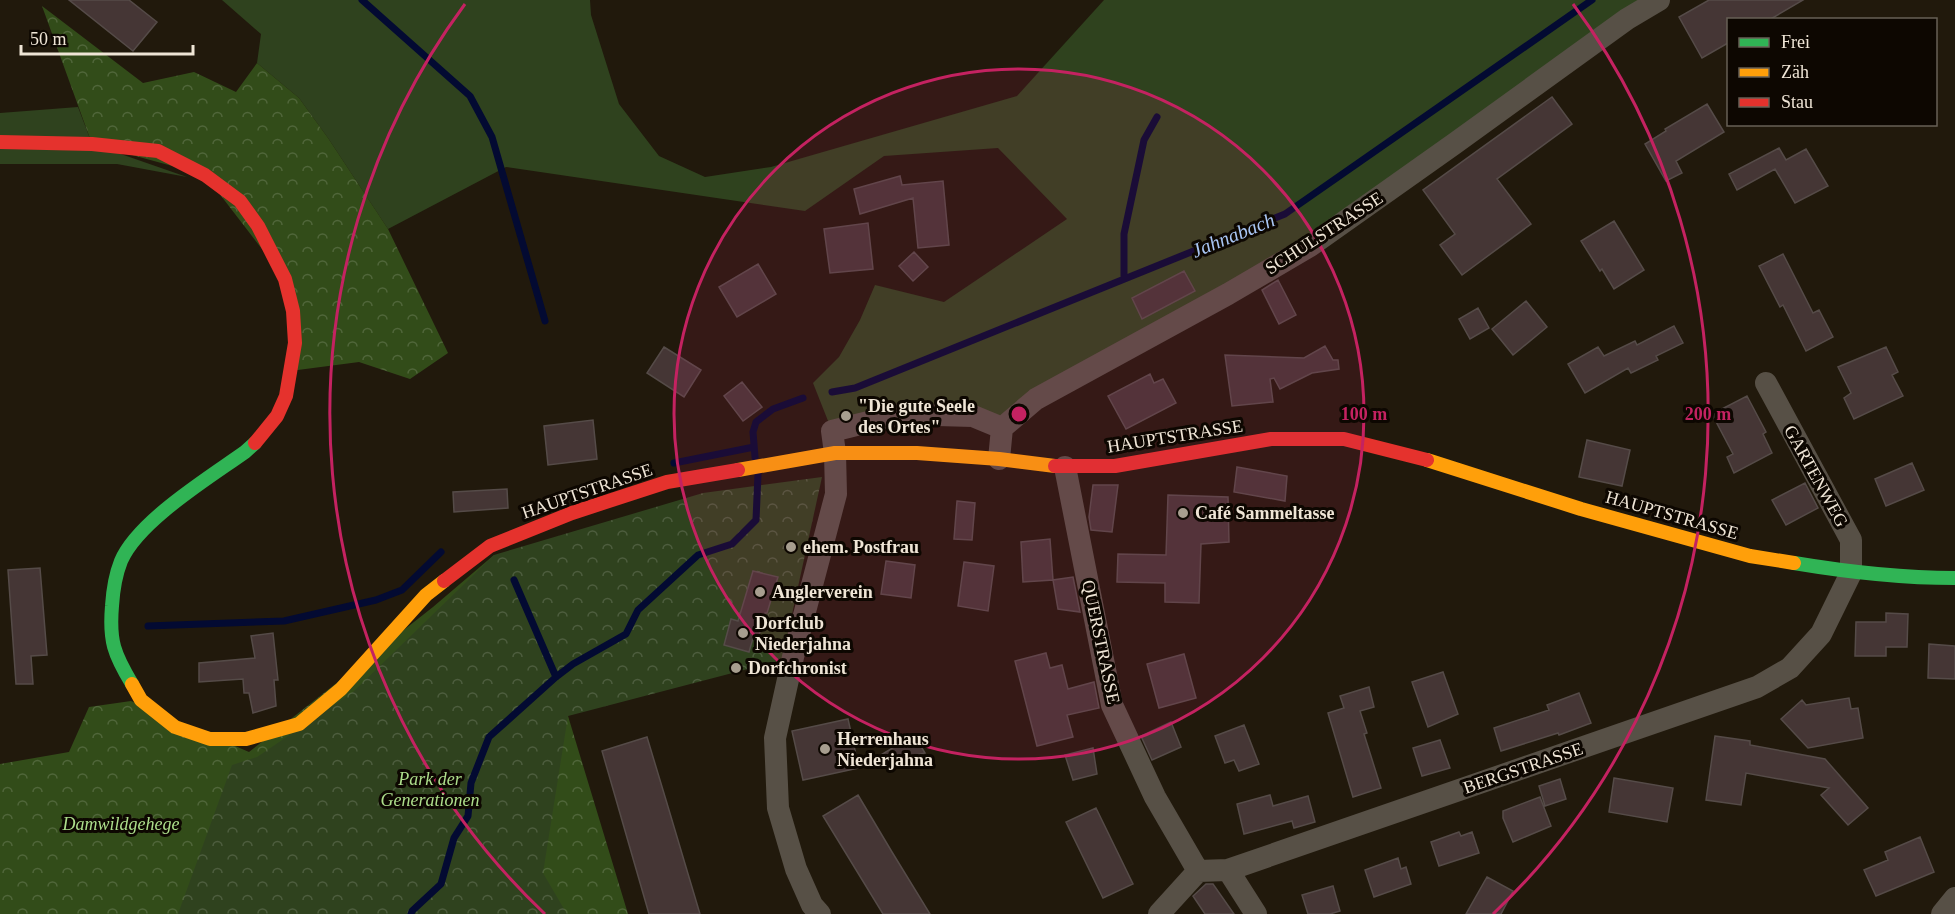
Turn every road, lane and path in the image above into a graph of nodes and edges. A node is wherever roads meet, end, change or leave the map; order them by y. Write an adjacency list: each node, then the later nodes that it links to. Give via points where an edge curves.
1 (1659, 0): 4 (street, SCHULSTRASSE, via 1310,246 1036,399)
2 (0, 142): 5 (street, HAUPTSTRASSE, via 92,144 158,151 205,175 240,201 258,226 285,279 295,343 286,396 277,416 245,452 175,501 137,538 122,559 113,587 110,629 117,660 141,700 175,727 210,739 246,739 299,724 341,689 426,595 490,546 572,513 667,482)
3 (1766, 383): 8 (street, GARTENWEG, via 1851,540)
4 (1002, 428): 5 (street, via 973,417 901,414 832,431); 6 (street)
5 (835, 453): 6 (street, HAUPTSTRASSE); 13 (street, via 836,494 775,738 778,808 796,868)
6 (999, 459): 7 (street, HAUPTSTRASSE)
7 (1065, 467): 8 (street, HAUPTSTRASSE, via 1115,466 1271,439 1344,439 1404,453 1573,507 1750,556); 11 (street, QUERSTRASSE, via 1112,705 1155,797)
8 (1851, 573): 9 (street, HAUPTSTRASSE); 10 (street, BERGSTRASSE, via 1821,634 1790,668 1757,687)
9 (1955, 578)
10 (1228, 870): 11 (street, BERGSTRASSE); 15 (street)
11 (1198, 871): 14 (street)
12 (1955, 898): 16 (street)
13 (820, 914)
14 (1159, 914)
15 (1256, 914)
16 (1942, 914)

